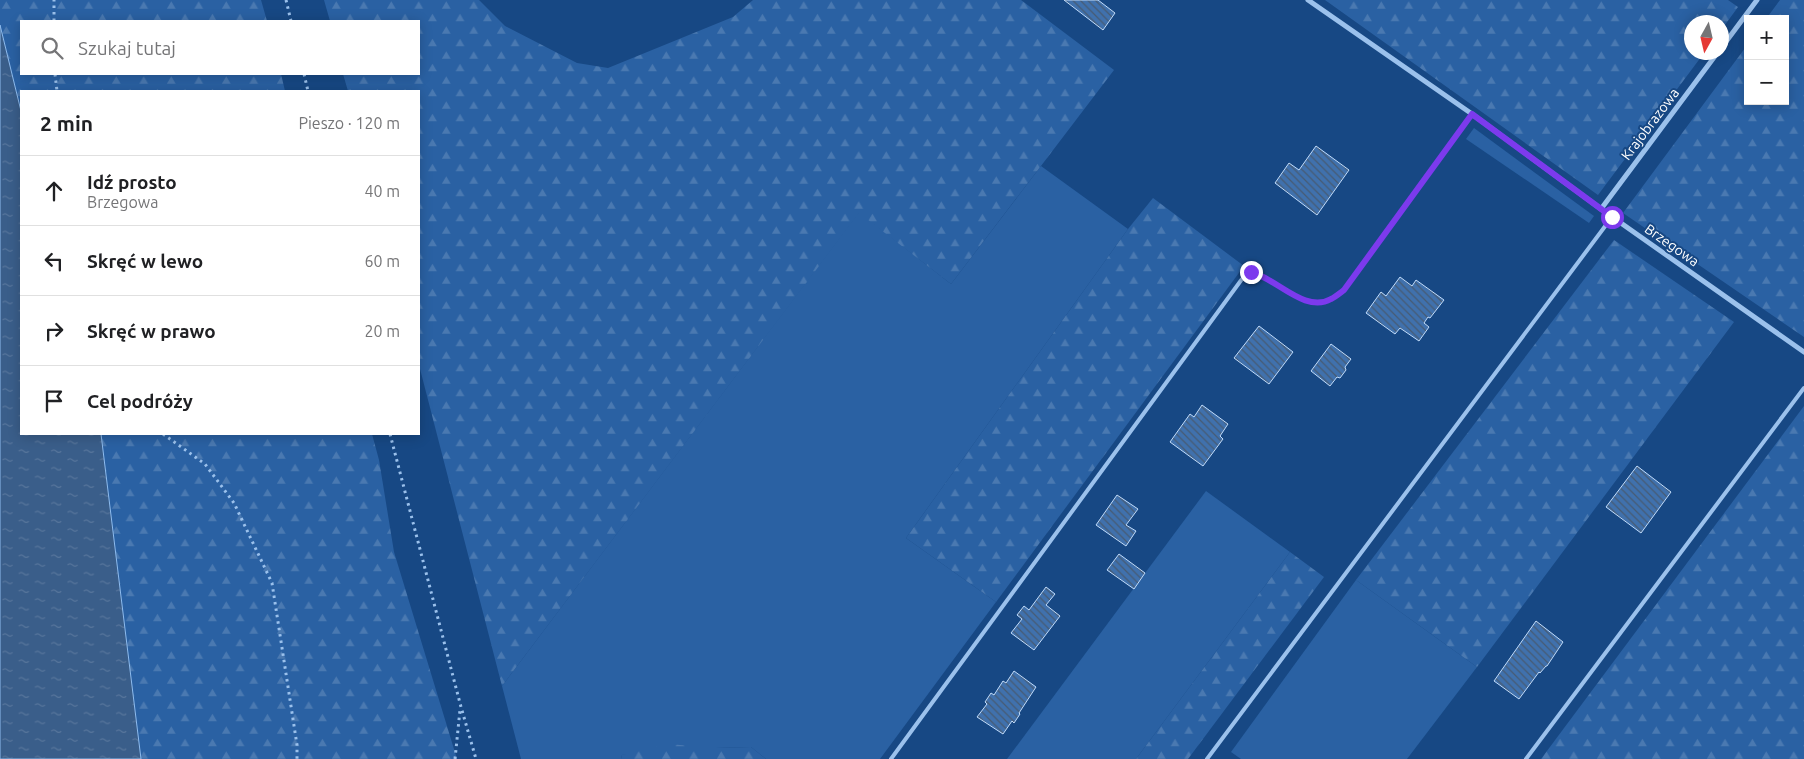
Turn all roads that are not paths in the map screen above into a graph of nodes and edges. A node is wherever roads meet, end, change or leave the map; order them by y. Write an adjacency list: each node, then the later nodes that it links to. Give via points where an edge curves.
1 (1308, 0): 5 (street, Brzegowa)
2 (1757, 0): 3 (street)
3 (1729, 38)
4 (1712, 60): 6 (street, Krajobrazowa)
5 (1472, 114): 6 (street, Brzegowa); 10 (lane, via 1344,290 1330,300 1315,303 1299,298 1262,274 1251,272 1242,279)
6 (1601, 209): 7 (street, Brzegowa)
7 (1612, 217): 8 (street, Brzegowa); 11 (lane)
8 (1804, 352)
9 (1804, 388): 12 (lane)
10 (891, 759)
11 (1207, 759)
12 (1526, 759)

